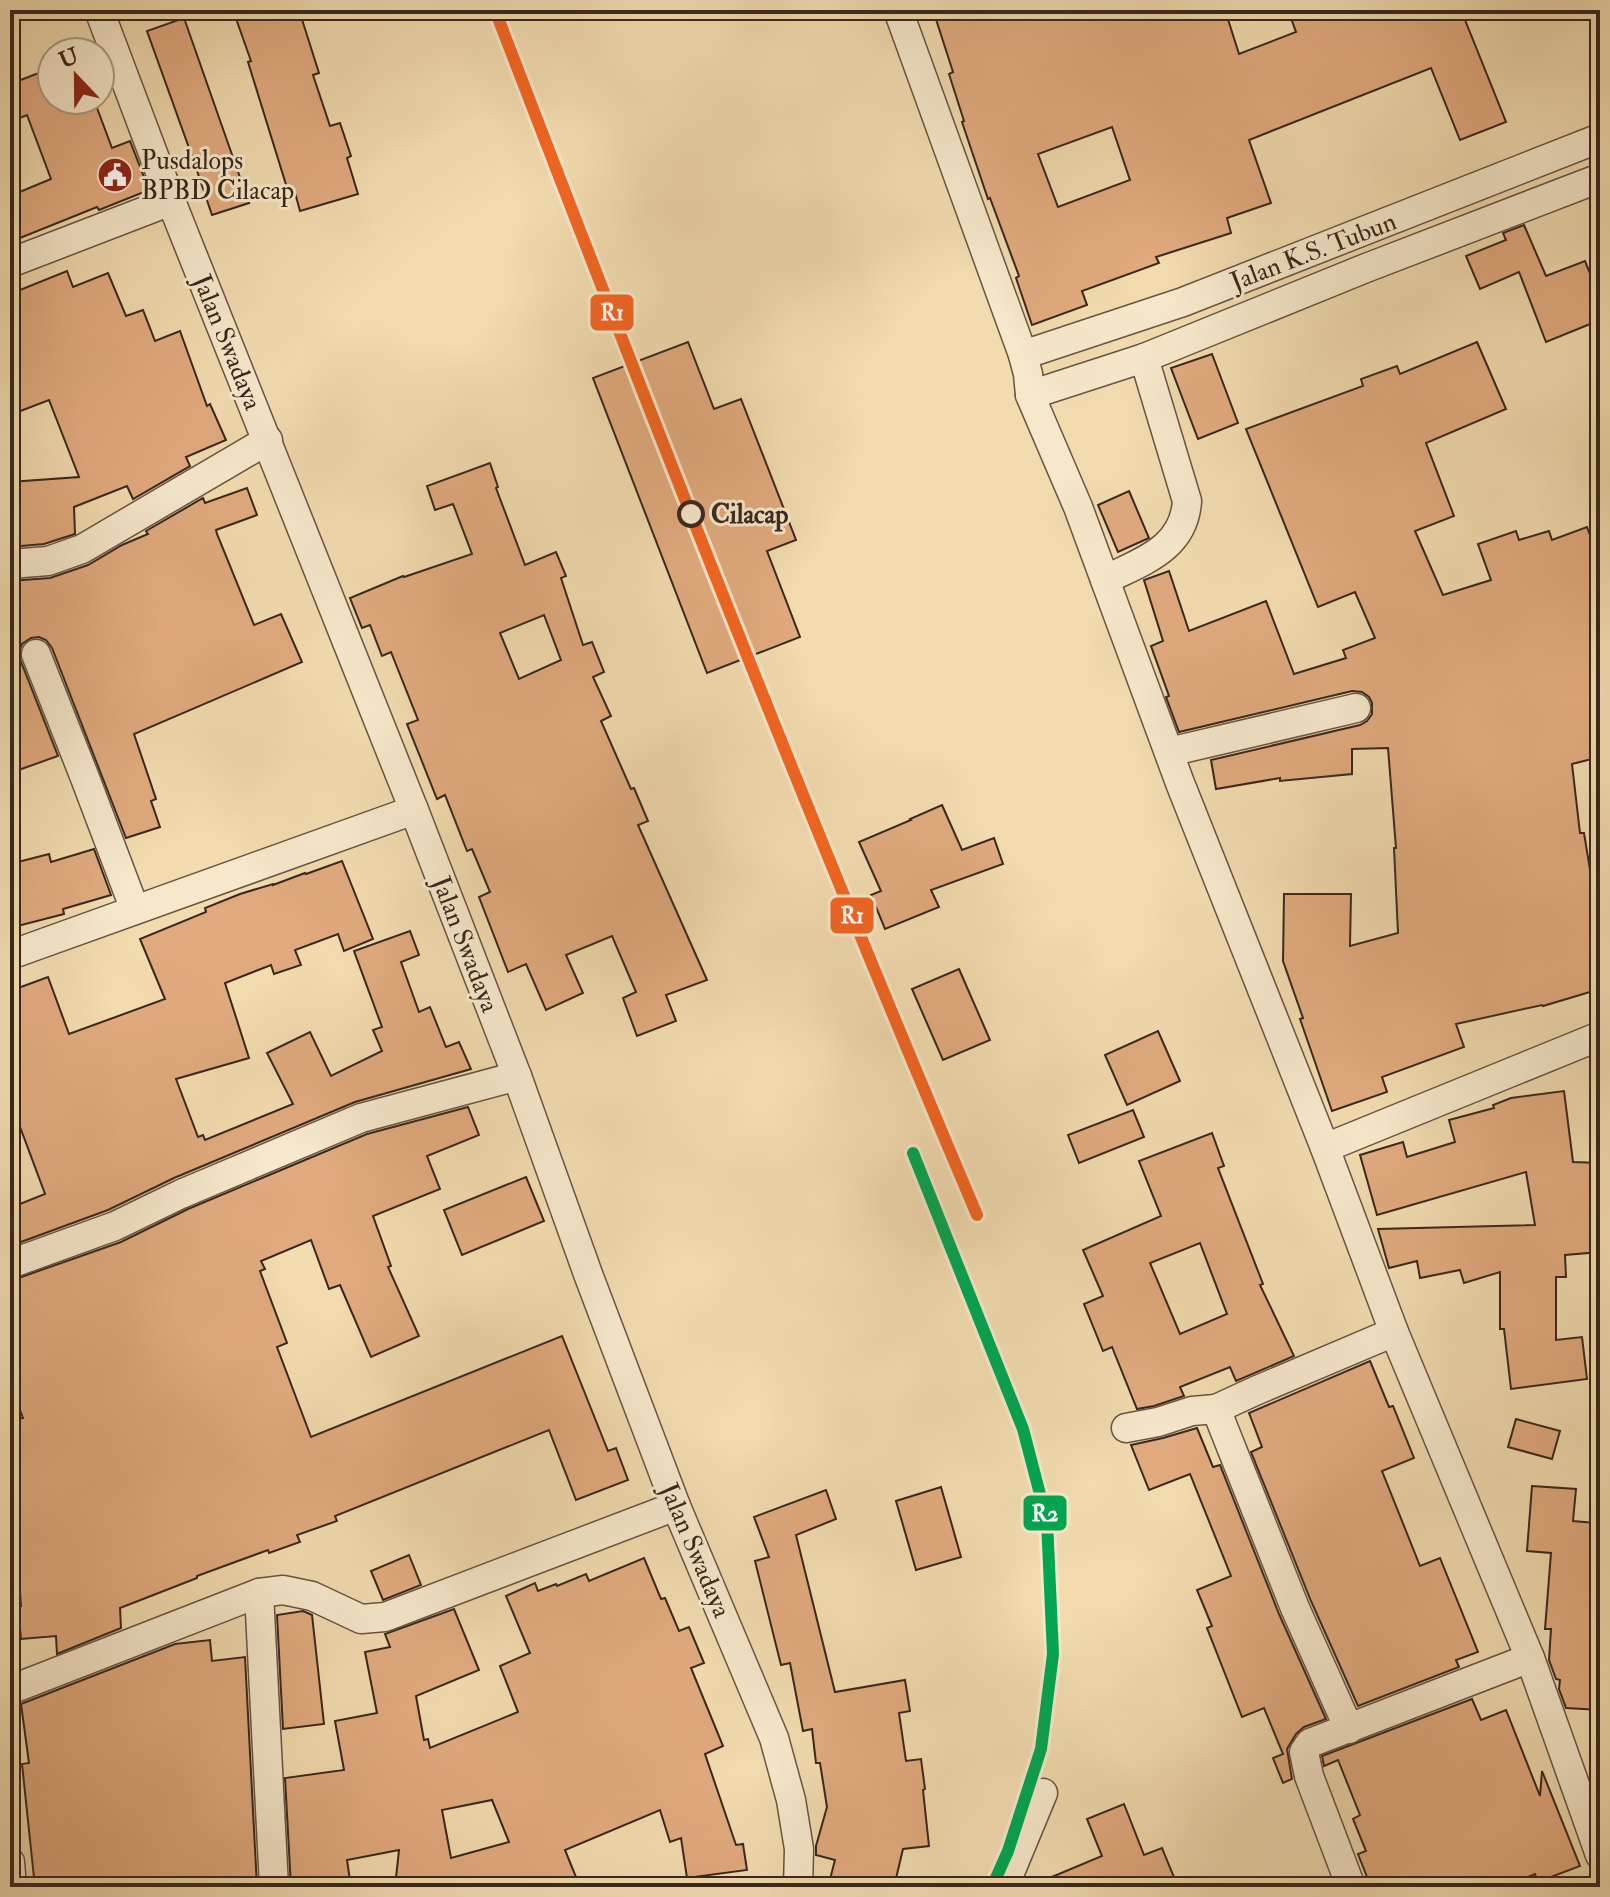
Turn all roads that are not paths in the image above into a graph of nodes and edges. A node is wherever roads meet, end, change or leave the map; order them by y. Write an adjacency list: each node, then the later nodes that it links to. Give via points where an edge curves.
1 (99, 10): 6 (street, Jalan Swadaya)
2 (898, 10): 9 (street)
3 (1600, 138): 5 (street, Jalan K.S. Tubun)
4 (1600, 178): 7 (street, Jalan K.S. Tubun)
5 (1476, 188): 7 (street); 9 (street, Jalan K.S. Tubun, via 1183,302)
6 (171, 201): 8 (street); 12 (street, Jalan Swadaya)
7 (1489, 220): 10 (street, Jalan K.S. Tubun)
8 (10, 263)
9 (1023, 355): 11 (street)
10 (1144, 358): 11 (street, Jalan K.S. Tubun); 14 (street, via 1187,501 1186,517 1159,552)
11 (1030, 395): 14 (street)
12 (268, 440): 13 (street, via 82,549 48,561); 18 (street, Jalan Swadaya)
13 (10, 564)
14 (1105, 580): 17 (street)
15 (36, 654): 19 (street)
16 (1356, 708): 17 (street)
17 (1169, 752): 23 (street)
18 (414, 810): 19 (street); 22 (street, Jalan Swadaya)
19 (135, 910): 20 (street)
20 (10, 955)
21 (1600, 1036): 23 (street)
22 (517, 1076): 24 (street, via 361,1118 115,1226); 28 (street, Jalan Swadaya)
23 (1325, 1148): 25 (street)
24 (10, 1264)
25 (1394, 1332): 26 (street); 30 (street)
26 (1216, 1409): 27 (street); 32 (street)
27 (1126, 1428)
28 (676, 1506): 29 (street, via 385,1617 361,1619 312,1596 283,1590); 38 (street, Jalan Swadaya, via 774,1738 799,1849)
29 (259, 1593): 31 (street); 37 (street)
30 (1530, 1658): 32 (street); 34 (street)
31 (10, 1690)
32 (1349, 1729): 40 (street, via 1310,1743 1304,1752)
33 (1043, 1793): 39 (street)
34 (1600, 1855)
35 (10, 1862): 36 (street)
36 (12, 1887)
37 (274, 1887)
38 (798, 1887)
39 (1004, 1887)
40 (1351, 1887)

